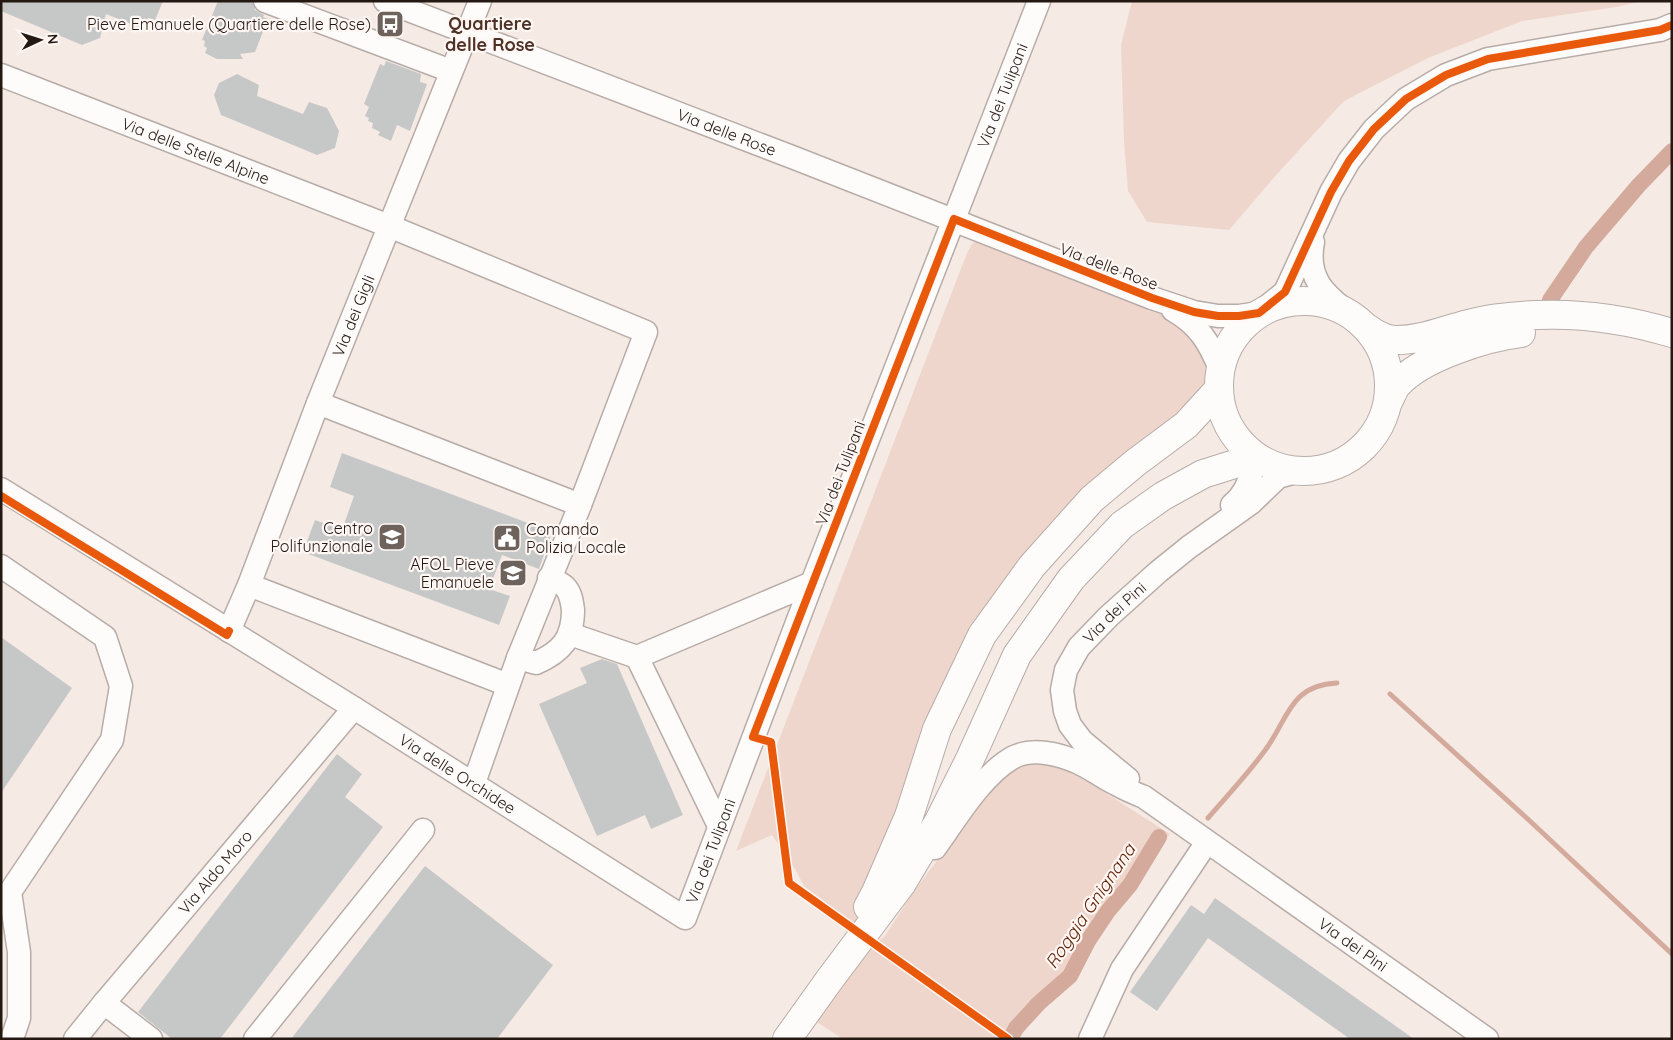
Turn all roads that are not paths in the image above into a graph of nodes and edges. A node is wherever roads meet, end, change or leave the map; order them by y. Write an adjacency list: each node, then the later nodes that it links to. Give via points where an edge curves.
1 (265, 1): 7 (street)
2 (385, 1): 6 (street, Via delle Rose)
3 (480, 1): 6 (street, Via dei Gigli)
4 (1039, 1): 9 (street, Via dei Tulipani)
5 (1672, 25): 10 (street, via 1660,30 1488,59 1446,74 1406,99 1374,129 1349,161)
6 (467, 33): 7 (street, Via dei Gigli); 9 (street, Via delle Rose)
7 (451, 71): 11 (street, Via dei Gigli)
8 (1, 75): 11 (street, Via delle Stelle Alpine)
9 (954, 220): 12 (street, Via delle Rose); 26 (street, Via dei Tulipani)
10 (1317, 221): 13 (street, via 1285,292); 14 (street, via 1312,266 1318,283 1329,298)
11 (389, 226): 19 (street, Via dei Gigli); 23 (street, Via delle Stelle Alpine, via 646,332)
12 (1152, 298): 13 (street, Via delle Rose, via 1218,316); 17 (street, Via delle Rose, via 1197,328 1211,347)
13 (1258, 313): 14 (main road, via 1276,304 1309,300 1336,306); 17 (main road, via 1238,331 1227,349)
14 (1358, 321): 15 (main road, via 1378,336 1393,340 1502,317 1538,315 1606,318); 18 (main road, via 1376,340 1383,354 1388,369)
15 (1672, 333)
16 (1672, 340): 18 (main road, via 1610,332 1502,335 1426,364 1396,386)
17 (1219, 379): 20 (main road, via 1221,407 1228,424 1235,437); 42 (main road, via 1186,425 1092,499 1032,566 982,635 937,729 909,816 876,892)
18 (1388, 402): 21 (main road, via 1375,433 1360,451 1337,465)
19 (318, 403): 23 (street); 27 (street, Via dei Gigli)
20 (1257, 457): 21 (main road, via 1279,468); 34 (street, Via dei Pini, via 1248,487 1240,498 1154,559 1125,584 1077,631 1065,650 1057,668 1055,703 1060,727); 40 (main road, via 1203,474 1163,496 1122,525 1072,579 1017,655 939,821)
21 (1300, 471): 36 (street, Via dei Pini, via 1278,477 1251,503 1158,572 1079,647 1066,670 1062,690 1070,725 1082,741 1128,778)
22 (1, 488): 28 (street, Via delle Orchidee)
23 (580, 504): 25 (street)
24 (1, 566): 45 (street, via 105,637 121,686 112,740 10,892 19,952 19,1018)
25 (549, 578): 29 (street, via 565,586 572,601); 31 (street)
26 (812, 583): 30 (street); 37 (street, Via dei Tulipani)
27 (249, 585): 28 (street, Via dei Gigli); 32 (street)
28 (229, 631): 33 (street, Via delle Orchidee)
29 (570, 634): 30 (street); 31 (street, via 552,656 536,663)
30 (637, 657): 37 (street)
31 (518, 658): 32 (street)
32 (508, 685): 35 (street)
33 (354, 708): 35 (street, Via delle Orchidee); 43 (street, Via Aldo Moro)
34 (1080, 764): 36 (street, Via dei Pini); 40 (street, Via dei Pini, via 1045,753 1014,757 984,782 932,851)
35 (474, 783): 41 (street, Via delle Orchidee)
36 (1144, 797): 39 (street, Via dei Pini)
37 (719, 826): 41 (street, Via dei Tulipani)
38 (423, 830): 48 (street)
39 (1207, 842): 44 (street, Via dei Pini); 50 (street, via 1122,969)
40 (902, 883): 42 (main road)
41 (685, 918)
42 (830, 979): 49 (main road)
43 (104, 1003): 46 (street, Via Aldo Moro); 47 (street)
44 (1483, 1038)
45 (12, 1039)
46 (75, 1039)
47 (151, 1039)
48 (255, 1039)
49 (788, 1039)
50 (1090, 1039)

